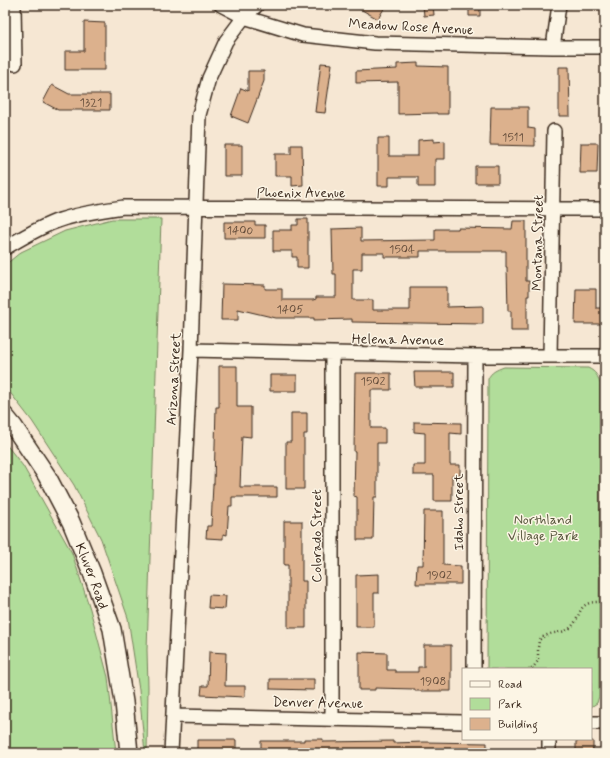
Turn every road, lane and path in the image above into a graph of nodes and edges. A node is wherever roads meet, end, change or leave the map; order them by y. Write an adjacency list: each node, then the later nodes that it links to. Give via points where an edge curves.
1 (14, 5): 8 (street)
2 (221, 5): 5 (street, Meadow Rose Avenue)
3 (257, 5): 5 (street, Arizona Street)
4 (559, 5): 6 (street)
5 (244, 17): 6 (street, Meadow Rose Avenue, via 303,35 375,43); 10 (street, Arizona Street, via 226,41 209,78 199,115)
6 (553, 47): 7 (street, Meadow Rose Avenue)
7 (605, 47)
8 (15, 64)
9 (554, 131): 11 (street, Montana Street)
10 (196, 208): 11 (street, Phoenix Avenue); 13 (street, Phoenix Avenue, via 124,207 97,210 60,220); 14 (street, Arizona Street)
11 (554, 208): 12 (street, Phoenix Avenue); 17 (street, Montana Street)
12 (605, 209)
13 (5, 248)
14 (191, 350): 15 (street, Helena Avenue); 23 (street, Arizona Street)
15 (332, 353): 16 (street, Helena Avenue); 24 (street, Colorado Street)
16 (475, 356): 17 (street, Helena Avenue); 21 (street, Idaho Street)
17 (550, 356): 18 (street, Helena Avenue)
18 (605, 356)
19 (5, 416): 29 (street, Kluver Road, via 47,476 71,522 92,573 112,629 124,702)
20 (600, 602): 22 (path, via 582,608 568,630 546,635 539,640 538,661)
21 (474, 668)
22 (533, 668)
23 (173, 716): 24 (street, Denver Avenue); 30 (street, Arizona Street)
24 (332, 718): 25 (street, Denver Avenue)
25 (462, 722)
26 (592, 723): 27 (street)
27 (605, 723)
28 (549, 740): 31 (street)
29 (128, 753)
30 (171, 753)
31 (549, 753)

